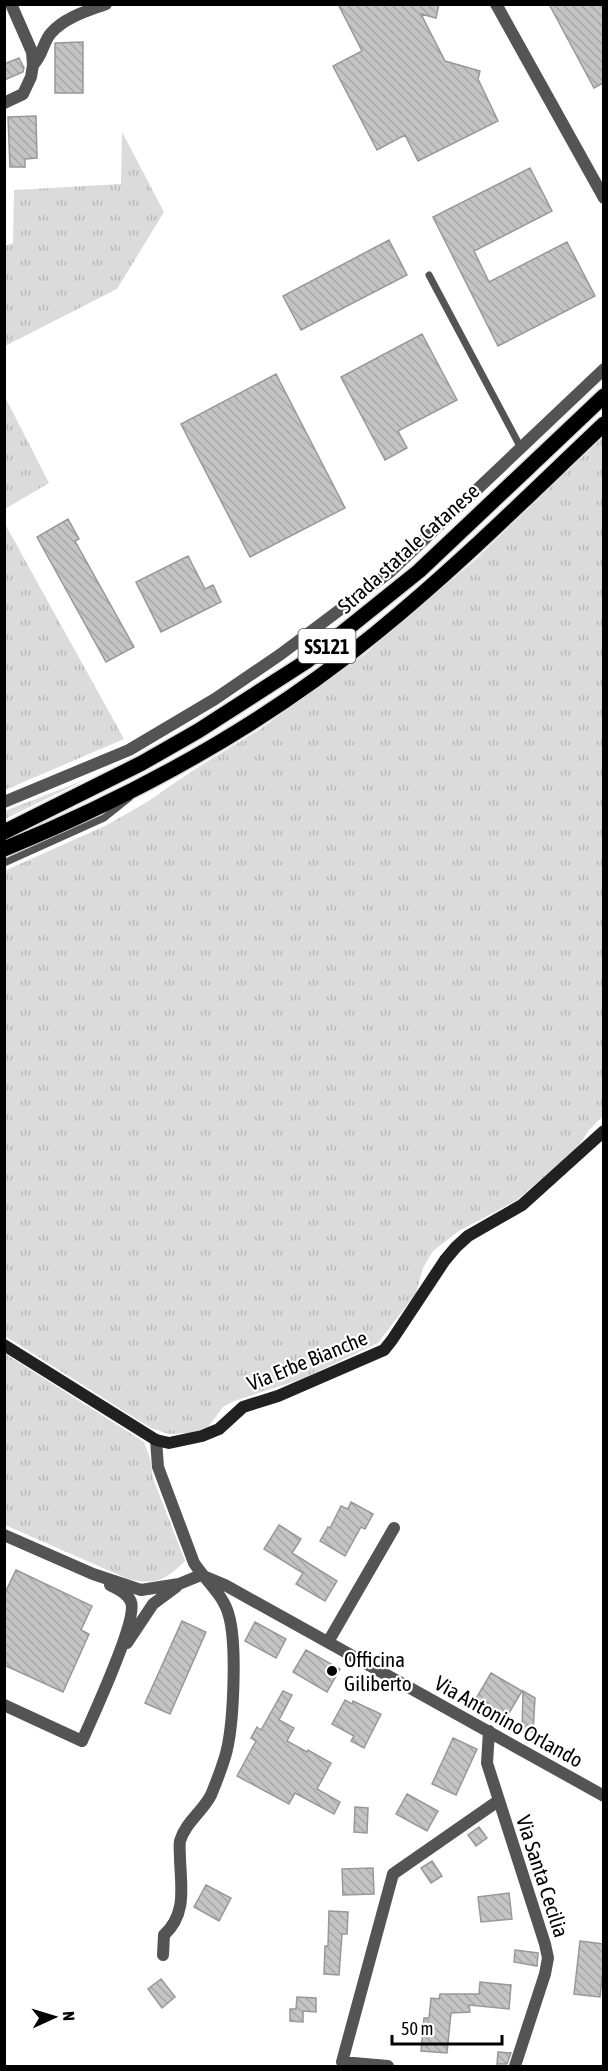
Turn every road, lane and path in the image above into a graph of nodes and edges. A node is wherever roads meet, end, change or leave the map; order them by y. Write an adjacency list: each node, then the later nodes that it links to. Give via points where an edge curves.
1 (11, 4): 4 (street, via 32,52)
2 (106, 4): 4 (street, via 76,15 51,33)
3 (496, 4): 6 (street)
4 (33, 65): 5 (street, via 23,94)
5 (4, 103)
6 (603, 198)
7 (429, 275): 11 (lane)
8 (603, 369): 11 (street)
9 (603, 396): 14 (main road, Strada statale Catanese / SS121, via 419,572 307,661 170,747)
10 (603, 424): 12 (main road, Strada statale Catanese / SS121, via 431,587 375,634 255,720)
11 (521, 448): 13 (street, via 390,572 281,654 129,750)
12 (147, 784): 15 (main road, Strada statale Catanese / SS121); 16 (lane, via 104,818)
13 (4, 802)
14 (4, 832)
15 (4, 849)
16 (4, 863)
17 (603, 1131): 19 (street, Via Erbe Bianche, via 522,1204 456,1247 384,1350 243,1407 219,1429 202,1436 170,1443)
18 (4, 1345): 19 (street)
19 (156, 1440): 23 (street, via 158,1467)
20 (394, 1527): 25 (street)
21 (4, 1535): 22 (street)
22 (89, 1572): 24 (street, via 141,1590); 26 (street, via 130,1598 133,1605)
23 (201, 1575): 24 (street); 25 (street, Via Antonino Orlando); 31 (street, via 218,1593 229,1615 232,1707 226,1755 218,1776 209,1798 180,1841 180,1911 164,1935)
24 (179, 1584): 26 (street, via 153,1604)
25 (328, 1642): 28 (street, Via Antonino Orlando)
26 (119, 1656): 27 (street, via 82,1741)
27 (4, 1705)
28 (489, 1731): 29 (street, Via Antonino Orlando); 30 (street, Via Santa Cecilia, via 487,1763)
29 (603, 1796)
30 (498, 1801): 32 (street, via 393,1874 342,2062); 33 (street, Via Santa Cecilia, via 548,1958)
31 (163, 1955)
32 (388, 2067)
33 (515, 2067)

